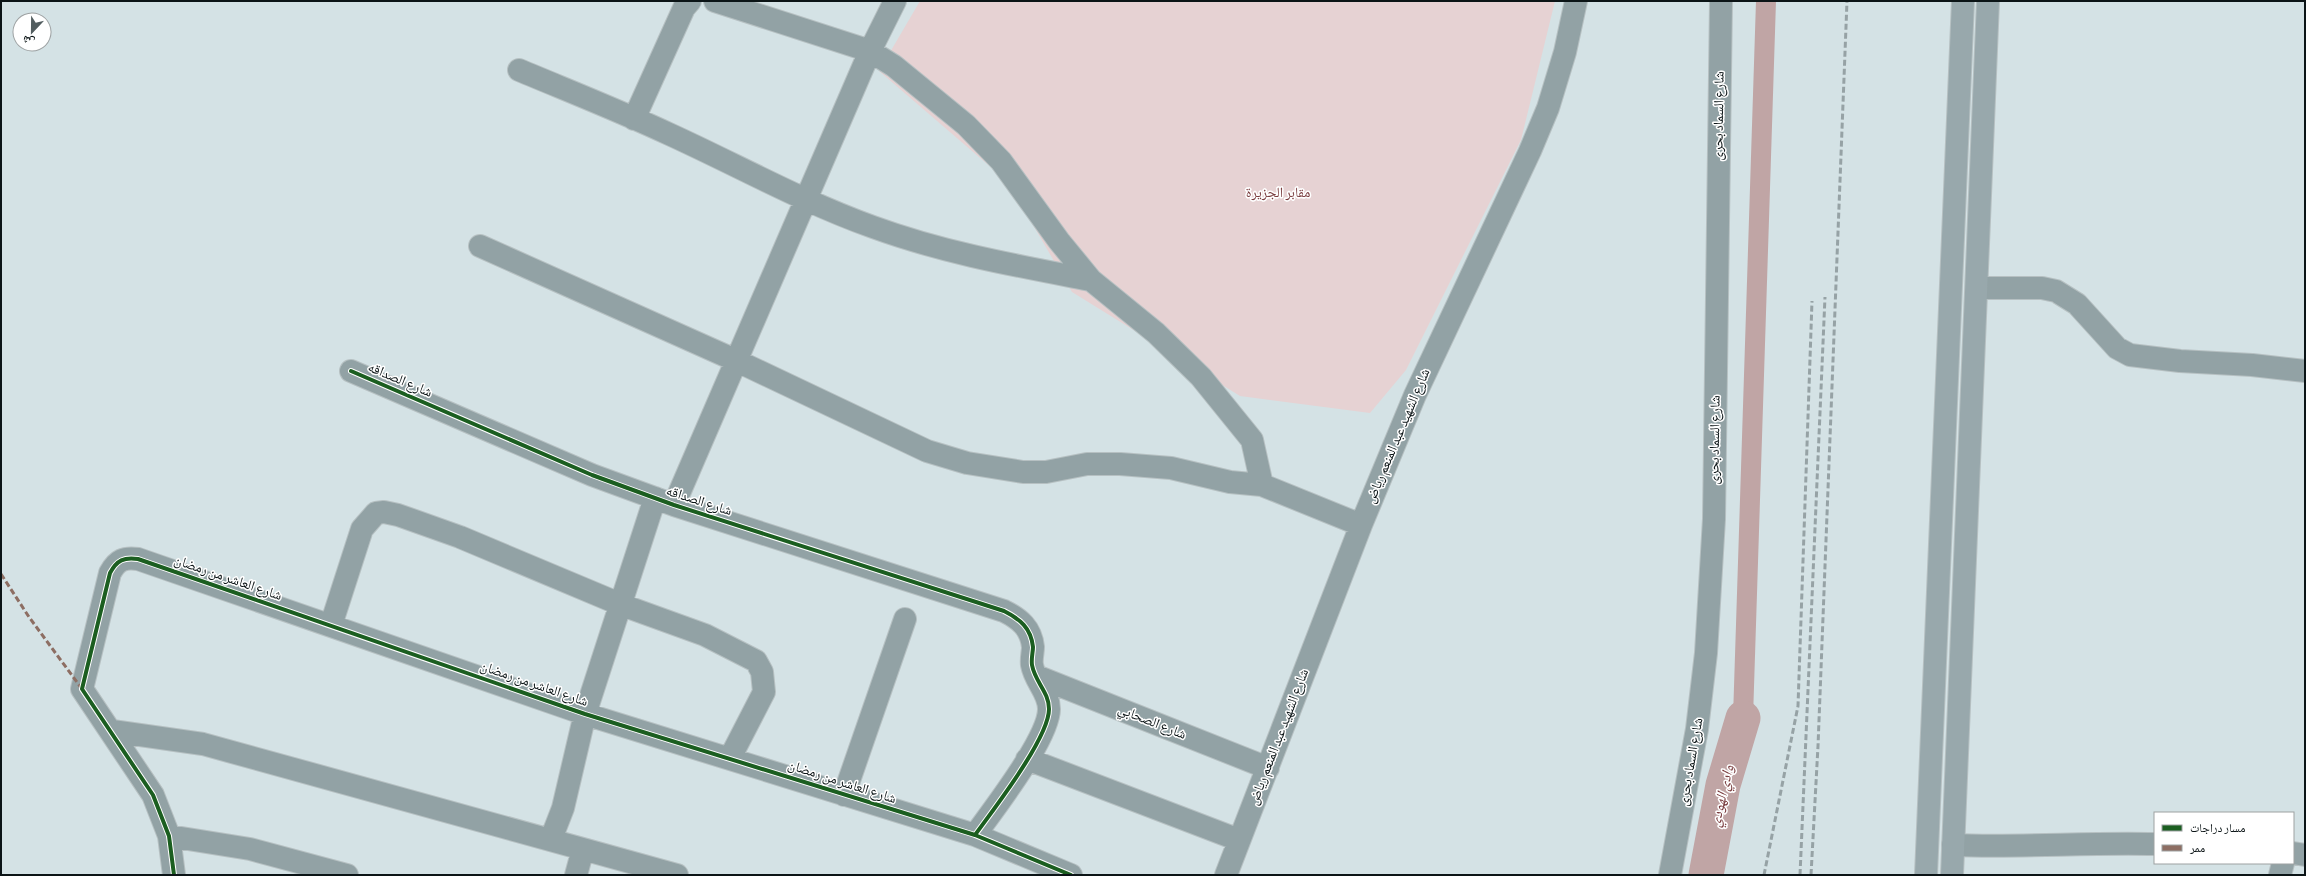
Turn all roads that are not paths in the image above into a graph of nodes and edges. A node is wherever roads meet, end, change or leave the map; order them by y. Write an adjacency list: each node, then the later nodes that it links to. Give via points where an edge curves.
1 (690, 1): 10 (street, via 684,8)
2 (716, 1): 8 (street)
3 (895, 1): 8 (street)
4 (1576, 1): 20 (street, شارع الشهيد عبد المنعم رياض, via 1565,52 1548,108 1530,152 1414,395)
5 (1721, 1): 47 (street, شارع السماد بحرى, via 1714,519 1706,653 1697,729)
6 (1963, 1): 48 (highway)
7 (1988, 1): 14 (highway)
8 (870, 51): 11 (street); 13 (street, via 894,66 933,97 966,125 1001,161)
9 (519, 70): 10 (street)
10 (634, 119): 11 (street)
11 (805, 200): 13 (street, via 928,245 1002,263); 15 (street)
12 (480, 246): 15 (street)
13 (1091, 280): 18 (street, via 1156,334 1201,377 1252,440)
14 (1977, 288): 16 (street, via 2042,288 2056,291 2077,304 2117,348 2139,357); 36 (highway)
15 (735, 360): 18 (street, via 927,450 991,469 1037,473 1087,464 1120,464 1171,468 1230,482); 19 (street)
16 (2305, 370)
17 (351, 371): 19 (street, شارع الصداقه, via 592,475)
18 (1262, 485): 20 (street)
19 (665, 502): 21 (street); 24 (street, شارع الصداقه, via 1004,610 1019,618 1029,631 1033,647 1031,664)
20 (1361, 525): 29 (street, شارع الشهيد عبد المنعم رياض)
21 (622, 605): 23 (street, via 460,537 384,512 376,513 362,529); 25 (street); 27 (street, via 705,635 756,661 762,672 764,692)
22 (905, 619): 30 (street)
23 (331, 625): 25 (street, شارع العاشر من رمضان); 26 (street, شارع العاشر من رمضان, via 138,559 126,558 116,563 110,573 82,689)
24 (1036, 676): 28 (street, via 1048,695 1049,711 1045,725); 29 (street, شارع الصحابي)
25 (586, 714): 27 (street, شارع العاشر من رمضان); 33 (street, via 562,808)
26 (112, 731): 32 (street, via 154,795); 33 (street, via 203,744)
27 (730, 758): 30 (street, شارع العاشر من رمضان)
28 (1027, 759): 31 (street); 34 (street)
29 (1268, 768): 34 (street, شارع الشهيد عبد المنعم رياض)
30 (844, 795): 31 (street, شارع العاشر من رمضان)
31 (975, 835): 45 (street, شارع العاشر من رمضان)
32 (169, 836): 41 (street); 42 (street, via 250,849)
33 (551, 839): 37 (street)
34 (1239, 840): 46 (street, شارع الشهيد عبد المنعم رياض)
35 (2154, 844): 36 (street, via 2104,842 2003,848)
36 (1953, 845): 49 (highway)
37 (583, 849): 43 (street); 44 (street)
38 (2294, 853): 39 (street)
39 (2305, 855)
40 (2283, 864): 50 (street)
41 (174, 875)
42 (347, 875)
43 (576, 875)
44 (677, 875)
45 (1071, 875)
46 (1226, 875)
47 (1670, 875)
48 (1926, 875)
49 (1952, 875)
50 (2280, 875)

